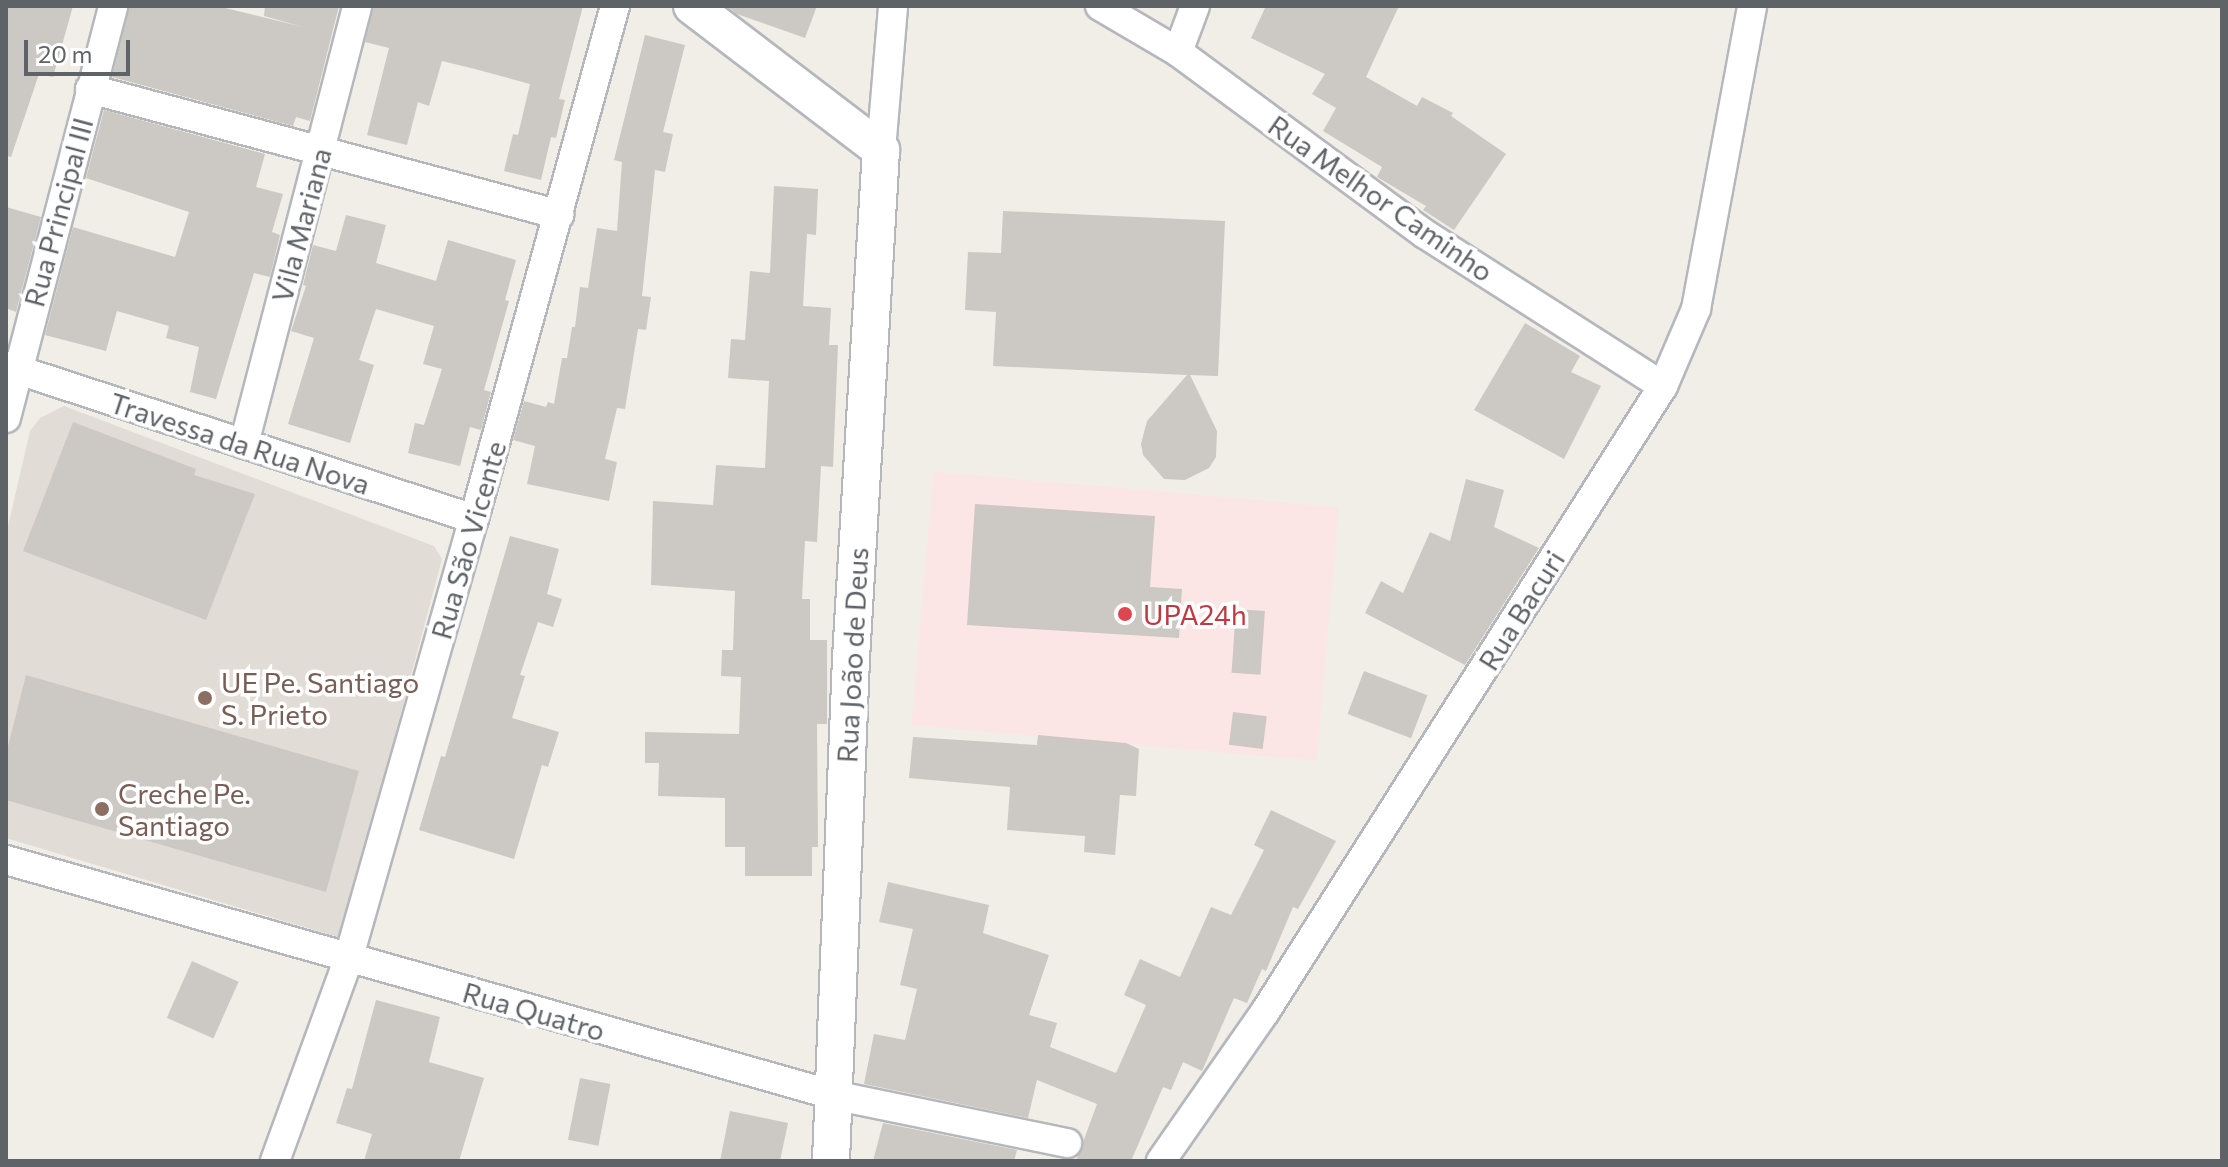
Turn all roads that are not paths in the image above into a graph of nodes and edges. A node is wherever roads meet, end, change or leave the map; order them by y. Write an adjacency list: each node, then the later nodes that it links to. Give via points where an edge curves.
1 (113, 6): 10 (street, Rua Principal III)
2 (357, 6): 12 (street, Vila Mariana)
3 (615, 6): 13 (street, Rua São Vicente)
4 (692, 6): 11 (street)
5 (893, 6): 11 (street)
6 (1100, 6): 9 (street, Rua Melhor Caminho)
7 (1195, 6): 9 (street)
8 (1752, 6): 15 (street, Rua Bacuri, via 1696,309)
9 (1178, 52): 15 (street, Rua Melhor Caminho, via 1425,234)
10 (90, 89): 12 (street); 14 (street, Rua Principal III)
11 (881, 150): 21 (street, Rua João de Deus, via 851,658)
12 (320, 151): 13 (street); 17 (street, Vila Mariana)
13 (559, 215): 18 (street, Rua São Vicente)
14 (12, 368): 16 (street, Rua Principal III); 17 (street, Travessa da Rua Nova)
15 (1663, 386): 25 (street, Rua Bacuri, via 1265,1012)
16 (6, 418)
17 (244, 444): 18 (street, Travessa da Rua Nova)
18 (474, 519): 20 (street, Rua São Vicente)
19 (6, 860): 20 (street, Rua Quatro)
20 (348, 960): 21 (street, Rua Quatro); 23 (street, Rua São Vicente)
21 (833, 1095): 22 (street, Rua Quatro); 24 (street, Rua João de Deus)
22 (1067, 1143)
23 (275, 1161)
24 (831, 1161)
25 (1161, 1161)

